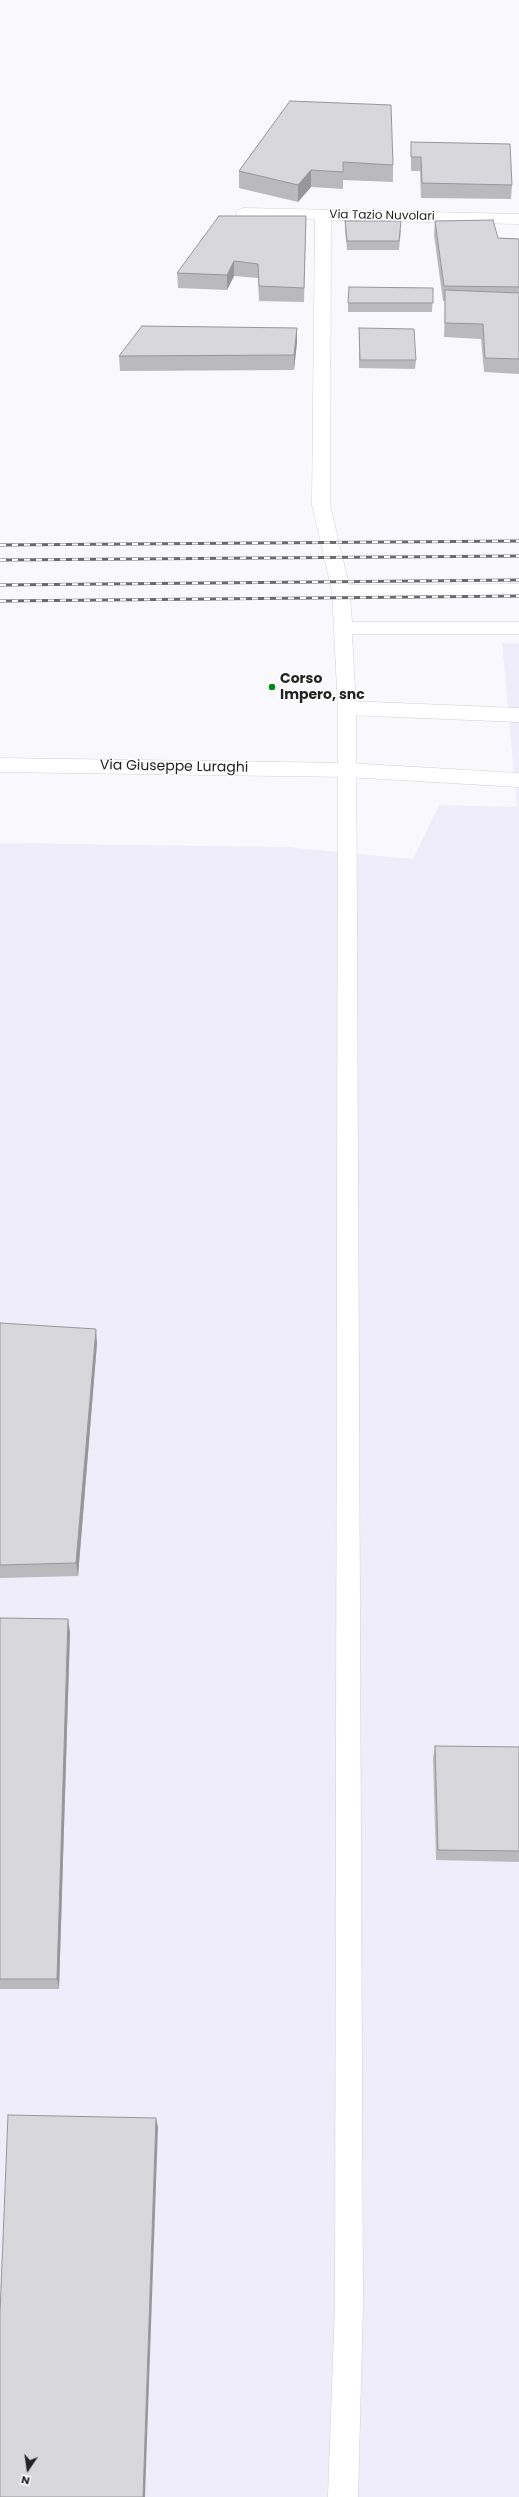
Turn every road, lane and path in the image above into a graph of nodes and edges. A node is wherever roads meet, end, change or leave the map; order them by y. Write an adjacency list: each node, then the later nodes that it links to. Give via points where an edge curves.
1 (244, 213): 2 (street, Via Tazio Nuvolari)
2 (324, 215): 3 (street, Via Tazio Nuvolari); 5 (street, via 321,505)
3 (519, 219)
4 (519, 590): 5 (street)
5 (341, 591): 6 (street)
6 (344, 628): 7 (street); 8 (street)
7 (519, 628)
8 (347, 708): 9 (street); 11 (street)
9 (519, 715)
10 (0, 765): 11 (street, Via Giuseppe Luraghi)
11 (347, 770): 12 (street, Via Giuseppe Luraghi); 13 (street, via 349,2305)
12 (519, 780)
13 (343, 2497)

